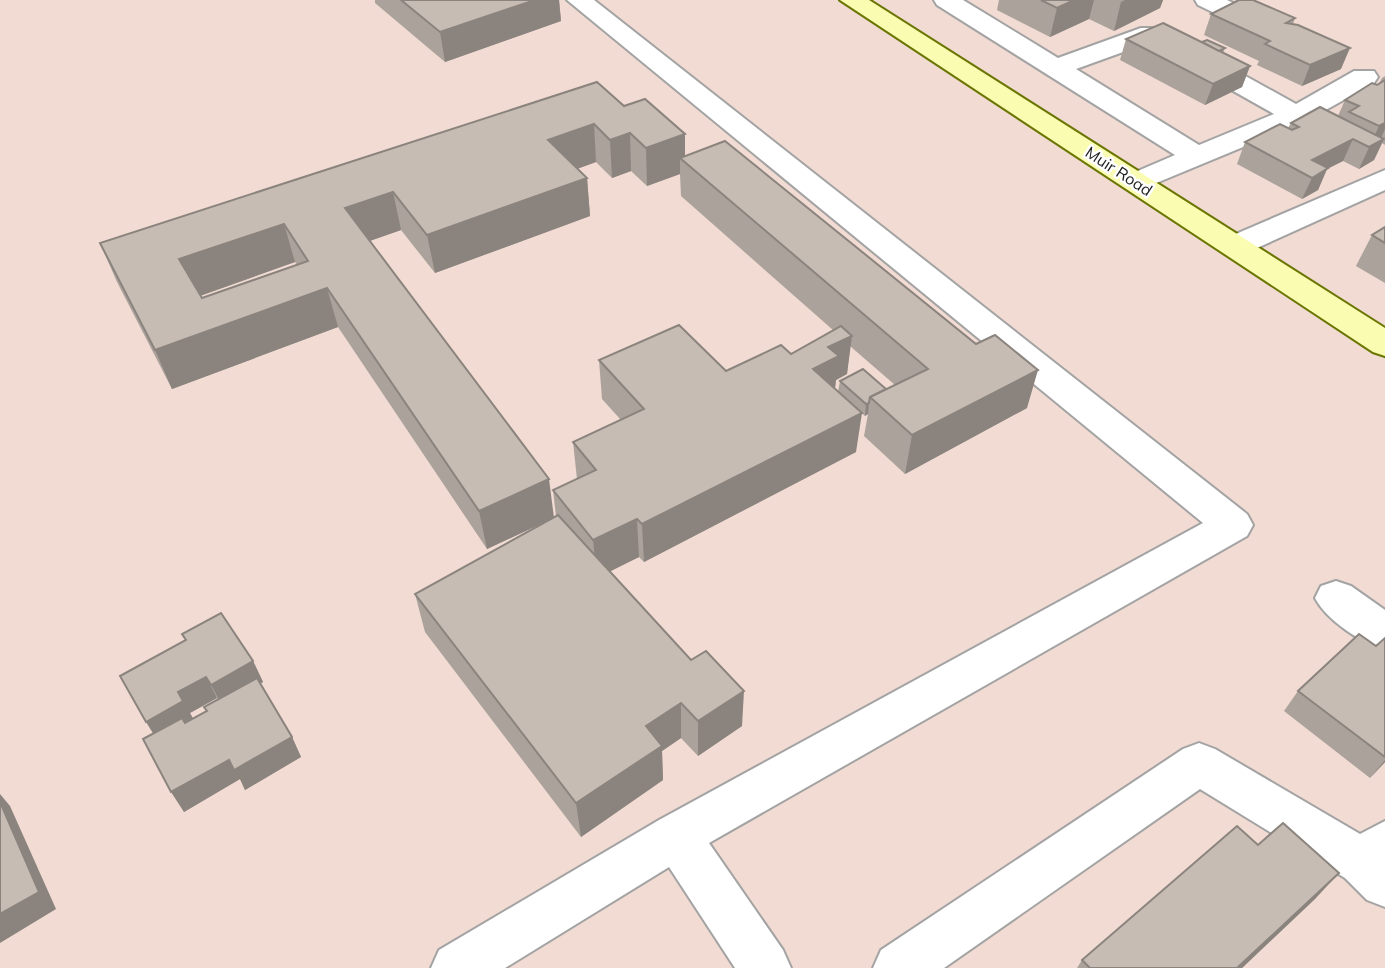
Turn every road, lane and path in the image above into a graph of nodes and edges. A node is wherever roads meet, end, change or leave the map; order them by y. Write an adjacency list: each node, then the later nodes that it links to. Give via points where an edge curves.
1 (579, 0): 16 (street, via 1233,525)
2 (852, 0): 11 (main road, Muir Road)
3 (1207, 0): 5 (street)
4 (955, 1): 7 (street)
5 (1292, 41)
6 (1340, 65): 8 (street, via 1364,77)
7 (1055, 68): 8 (street, via 1150,33); 9 (street)
8 (1296, 115): 9 (street)
9 (1198, 157): 11 (street)
10 (1385, 178): 12 (street)
11 (1137, 182): 12 (main road, Muir Road)
12 (1235, 246): 13 (main road, Muir Road)
13 (1385, 344)
14 (1336, 598): 15 (street)
15 (1385, 633)
16 (676, 836): 19 (street); 20 (street)
17 (1377, 863): 18 (street, via 1199,764)
18 (910, 965)
19 (457, 968)
20 (765, 968)

